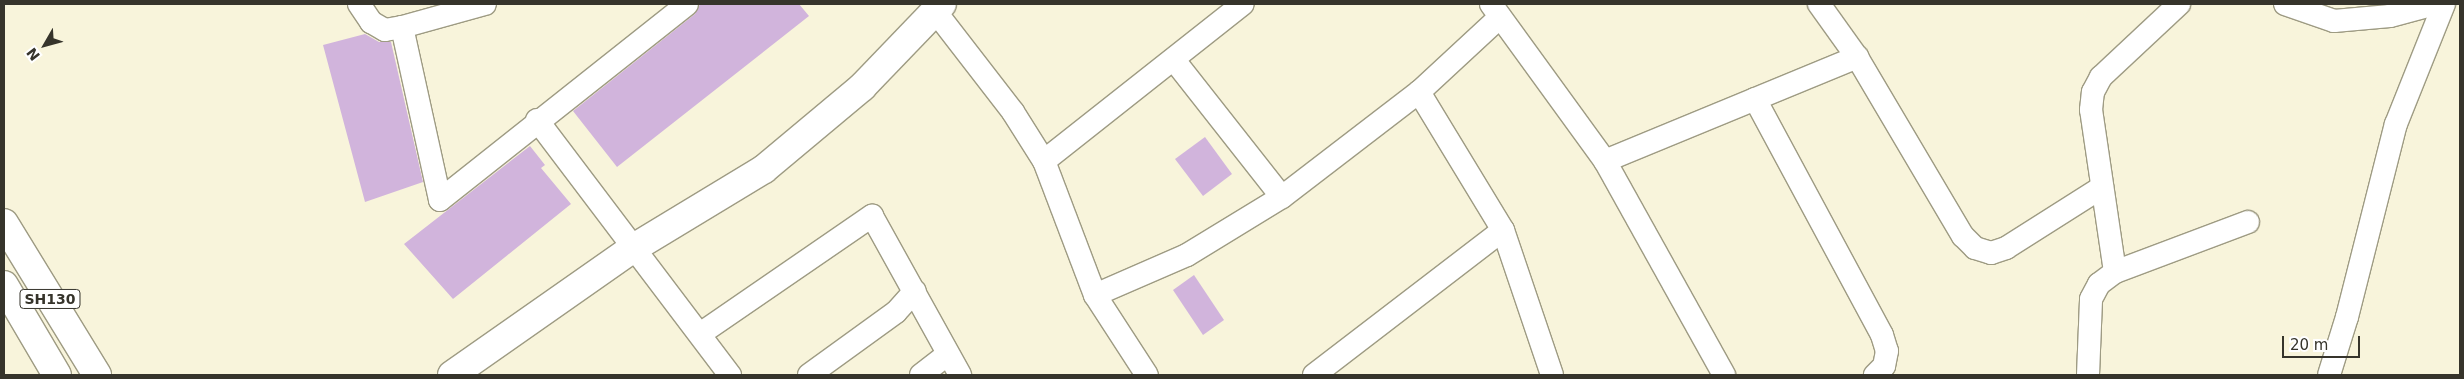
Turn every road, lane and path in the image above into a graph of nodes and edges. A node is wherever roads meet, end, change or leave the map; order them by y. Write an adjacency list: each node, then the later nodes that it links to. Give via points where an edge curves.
1 (360, 4): 12 (street, via 371,22 385,30)
2 (485, 4): 12 (street)
3 (688, 4): 17 (street)
4 (1243, 4): 14 (street)
5 (1819, 4): 13 (street)
6 (2179, 4): 20 (street, via 2101,77 2093,92 2091,110)
7 (2286, 4): 8 (street, via 2334,21 2390,16)
8 (2435, 4)
9 (2444, 4): 47 (street, via 2396,124 2348,317)
10 (939, 8): 18 (street); 25 (street, via 862,87 764,169)
11 (1495, 10): 15 (street); 19 (street)
12 (402, 27): 17 (street, via 440,200)
13 (1857, 57): 16 (street); 20 (street, via 1964,236 1975,248 1991,253 2006,248)
14 (1174, 60): 18 (street); 21 (street)
15 (1420, 92): 21 (street); 24 (street)
16 (1755, 99): 19 (street); 45 (street, via 1882,335 1887,351 1884,366)
17 (537, 120): 25 (street)
18 (1044, 160): 29 (street)
19 (1605, 161): 44 (street)
20 (2102, 187): 26 (street)
21 (1282, 197): 29 (street, via 1187,255)
22 (2248, 222): 26 (street)
23 (4, 223): 35 (street, SH130)
24 (1503, 230): 42 (street); 43 (street)
25 (632, 249): 32 (street); 36 (street)
26 (2116, 272): 46 (street, via 2099,284 2092,298)
27 (4, 285): 34 (street)
28 (915, 291): 30 (street); 31 (street); 32 (street, via 872,216)
29 (1095, 295): 41 (street)
30 (896, 312): 31 (street); 38 (street)
31 (930, 326): 33 (street)
32 (700, 334): 37 (street)
33 (948, 354): 39 (street); 40 (street)
34 (57, 375)
35 (97, 375)
36 (452, 375)
37 (730, 375)
38 (809, 375)
39 (921, 375)
40 (960, 375)
41 (1147, 375)
42 (1314, 375)
43 (1552, 375)
44 (1724, 375)
45 (1875, 375)
46 (2088, 375)
47 (2328, 375)

